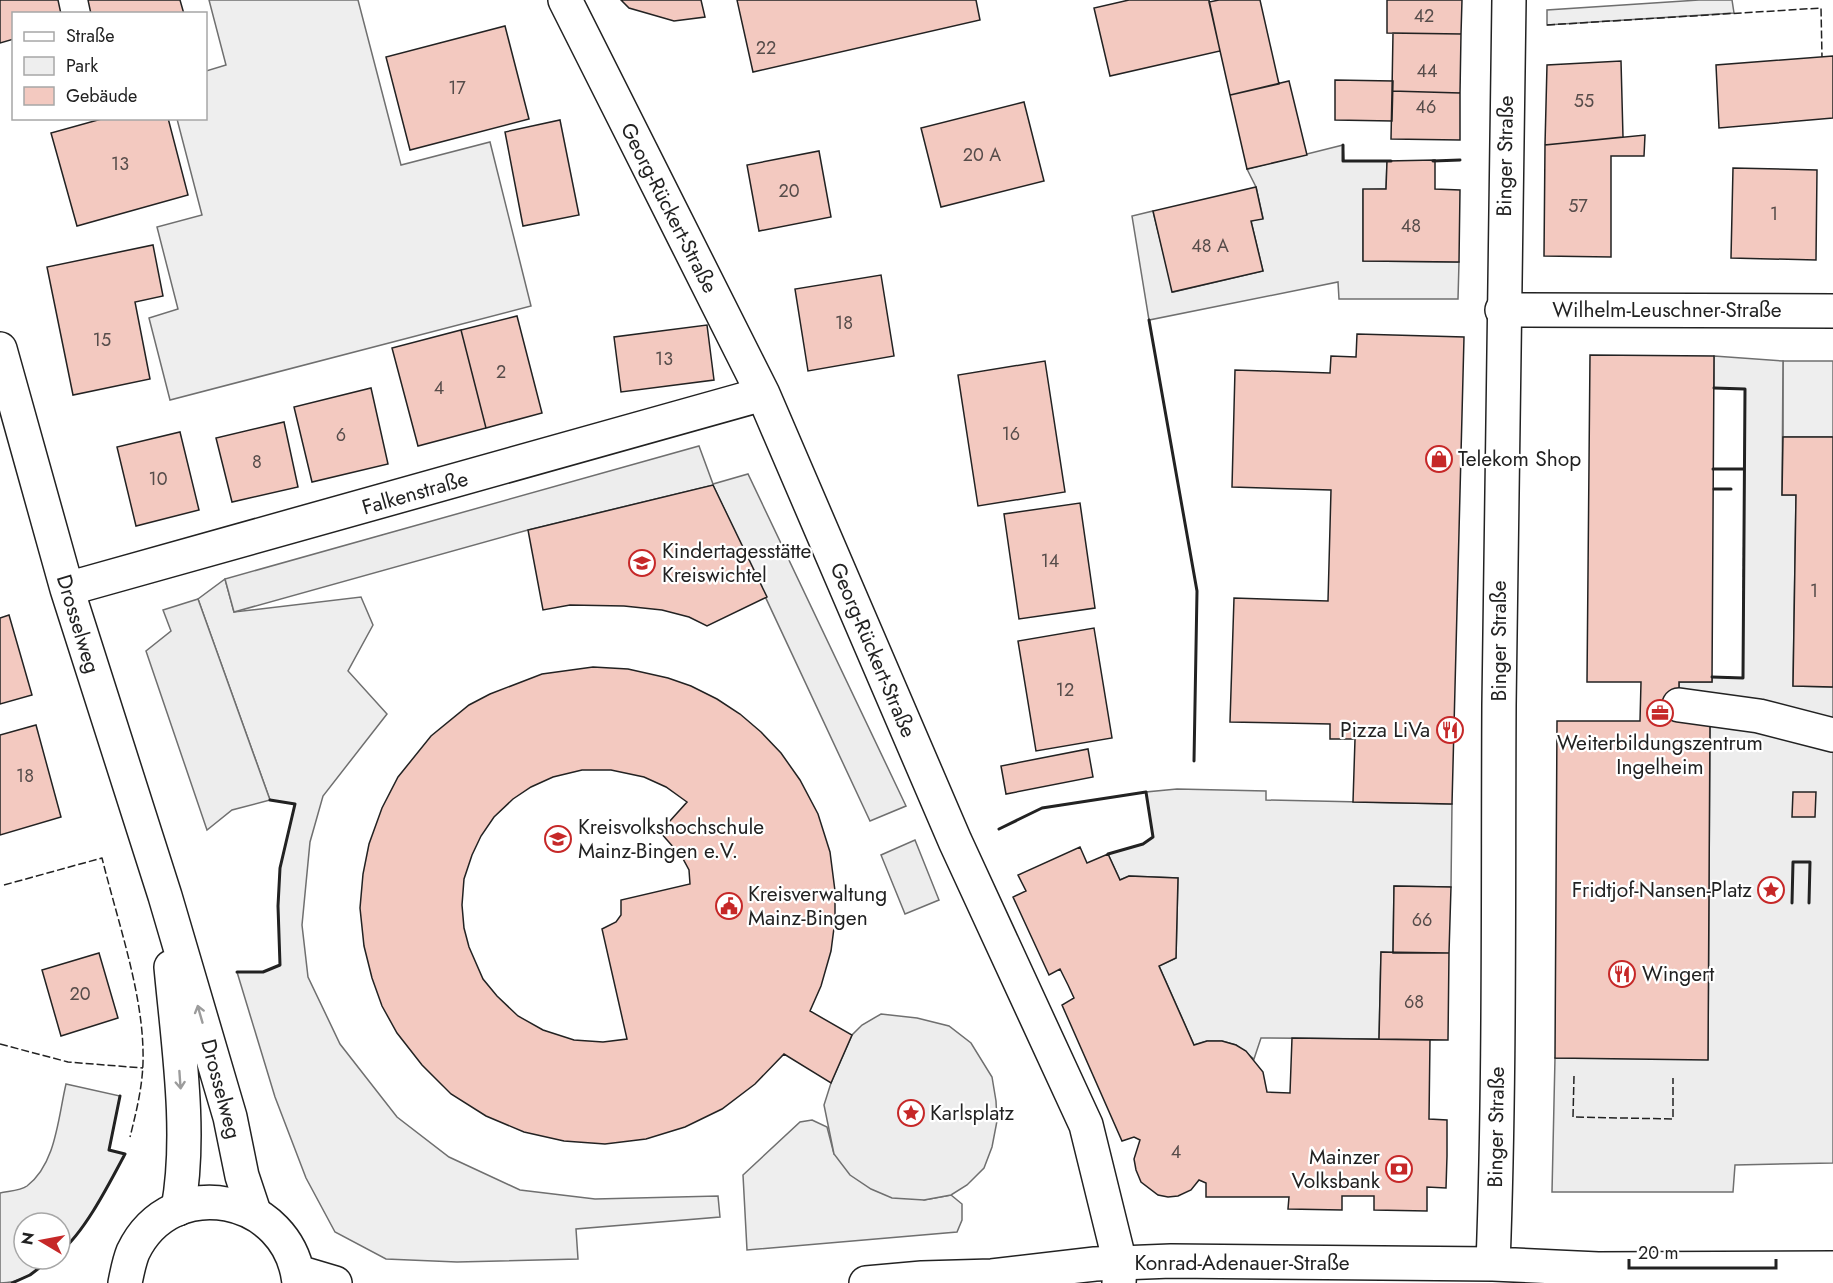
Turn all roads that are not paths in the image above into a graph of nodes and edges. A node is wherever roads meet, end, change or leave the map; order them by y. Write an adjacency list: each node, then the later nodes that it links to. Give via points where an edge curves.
1 (565, 0): 6 (street, Georg-Rückert-Straße)
2 (1509, 0): 3 (street, Binger Straße)
3 (1502, 310): 4 (street, Wilhelm-Leuschner-Straße); 15 (street, Binger Straße)
4 (1833, 311)
5 (0, 349): 7 (street, Drosselweg)
6 (763, 394): 7 (street, Falkenstraße); 14 (street, Georg-Rückert-Straße, via 955,842 1086,1125)
7 (67, 589): 10 (street, Drosselweg)
8 (1679, 705): 9 (street, via 1759,716)
9 (1833, 735)
10 (165, 896): 11 (street, Drosselweg, one-way to 11, via 183,1120 183,1184); 12 (street, Drosselweg, one-way to 10)
11 (178, 1209): 12 (street, via 209,1202); 17 (street, via 152,1226)
12 (254, 1212): 16 (street, via 278,1231 294,1257)
13 (1833, 1269): 15 (street, Konrad-Adenauer-Straße, via 1598,1269)
14 (1120, 1273): 15 (street, Konrad-Adenauer-Straße, via 1183,1261); 18 (street, Konrad-Adenauer-Straße, via 1095,1263)
15 (1493, 1274)
16 (298, 1277): 19 (street)
17 (120, 1278)
18 (984, 1280): 20 (street, Konrad-Adenauer-Straße, via 922,1278)
19 (336, 1283)
20 (866, 1283)

